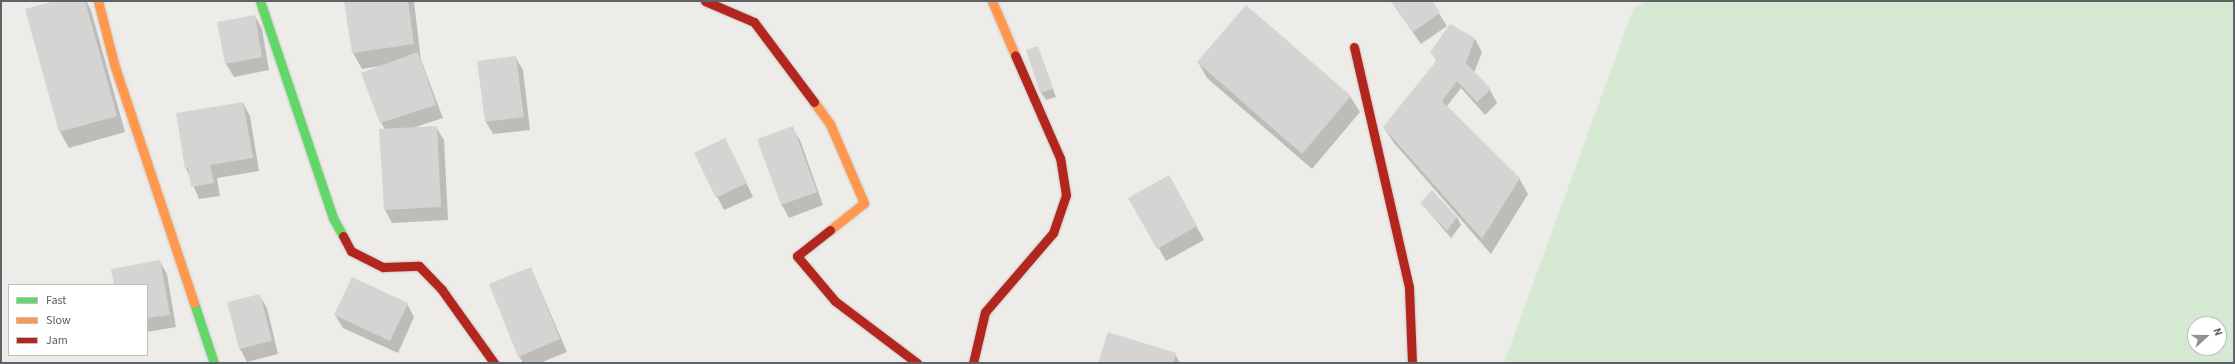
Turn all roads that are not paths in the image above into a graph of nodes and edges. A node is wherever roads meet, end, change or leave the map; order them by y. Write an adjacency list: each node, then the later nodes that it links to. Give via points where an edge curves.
1 (98, 1): 6 (street, via 114,64)
2 (260, 1): 7 (street, via 333,218 351,251 383,267 419,266 442,290)
3 (705, 1): 8 (street, via 754,22 830,124 864,203 797,256 835,301)
4 (992, 1): 9 (street, via 1060,158 1066,195 1053,233 985,312)
5 (1354, 47): 10 (street, via 1409,288)
6 (214, 363)
7 (494, 363)
8 (918, 363)
9 (972, 363)
10 (1412, 363)

